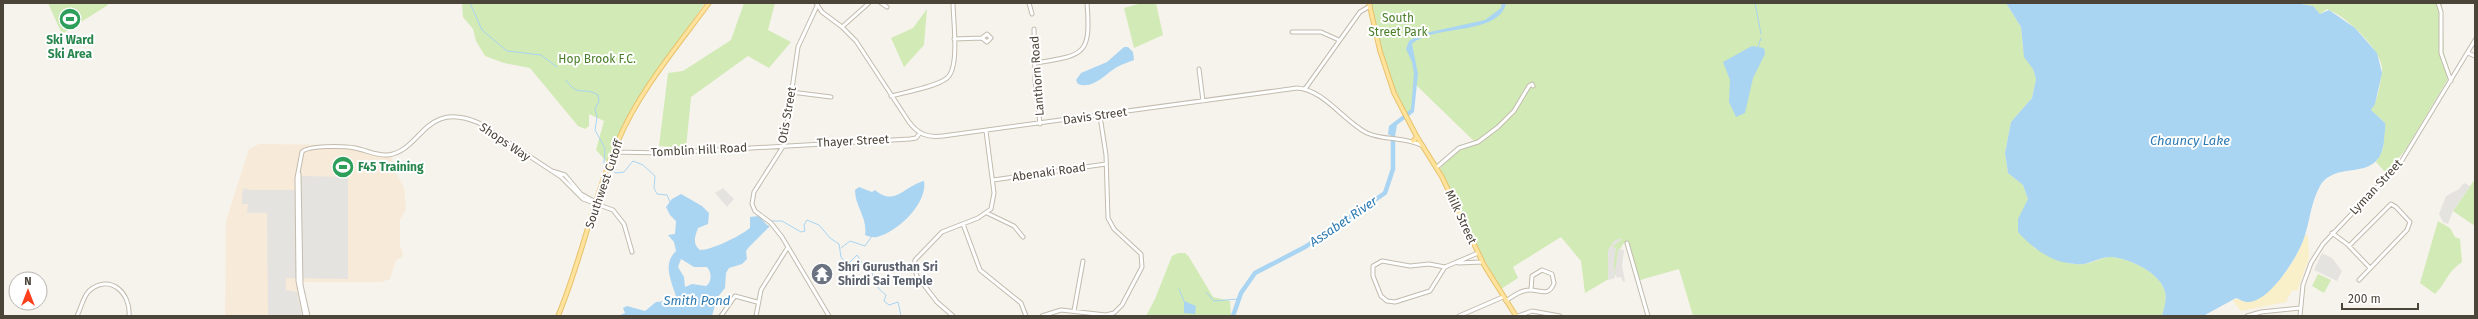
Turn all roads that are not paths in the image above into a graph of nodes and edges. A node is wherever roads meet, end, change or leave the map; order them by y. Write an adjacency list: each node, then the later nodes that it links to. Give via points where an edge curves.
1 (709, 3): 38 (main road, Southwest Cutoff, via 639,101)
2 (868, 3): 12 (street)
3 (881, 3): 10 (street)
4 (953, 3): 16 (street)
5 (1029, 3): 11 (street)
6 (1087, 3): 21 (street, via 1088,34 1082,50 1071,56)
7 (2438, 3): 23 (street, via 2441,12 2441,53)
8 (816, 4): 12 (street); 26 (street, Otis Street, via 798,47)
9 (1369, 5): 17 (street, via 1360,12); 34 (main road, Milk Street, via 1387,72)
10 (887, 7)
11 (1032, 14)
12 (842, 26): 27 (street, via 859,46)
13 (1034, 29): 21 (street, Lanthorn Road)
14 (1292, 32): 17 (street, via 1321,32)
15 (982, 38): 16 (street)
16 (954, 39): 27 (street, via 954,66 949,77 941,82)
17 (1339, 40): 25 (street)
18 (2475, 40): 19 (street, Lyman Street)
19 (2468, 53): 20 (street); 23 (street, Lyman Street)
20 (2475, 56)
21 (1036, 63): 31 (street, Lanthorn Road, via 1034,80)
22 (1198, 69): 29 (street)
23 (2451, 81): 45 (street, Lyman Street, via 2401,162)
24 (1532, 85): 40 (street, via 1514,112 1498,128 1478,142 1459,148)
25 (1305, 89): 29 (street, Davis Street, via 1287,89); 35 (street, via 1364,131)
26 (791, 92): 28 (street); 36 (street, Otis Street)
27 (891, 96): 33 (street)
28 (830, 97)
29 (1203, 101): 30 (street, Davis Street)
30 (1100, 116): 31 (street, Davis Street); 39 (street)
31 (1040, 124): 32 (street, Davis Street)
32 (986, 131): 33 (street, Davis Street, via 938,137); 41 (street)
33 (920, 133): 36 (street, Thayer Street, via 916,138 910,139)
34 (1417, 137): 35 (main road); 37 (main road, Milk Street)
35 (1413, 141): 37 (street)
36 (784, 145): 38 (street, Tomblin Hill Road, via 664,153); 49 (street, Otis Street, via 754,192 752,204 755,211 771,223)
37 (1423, 146): 40 (main road, Milk Street)
38 (613, 152): 42 (main road, Southwest Cutoff)
39 (1106, 164): 41 (street, Abenaki Road); 63 (street, via 1108,218 1116,232 1139,252 1143,264 1117,312 1106,315)
40 (1437, 167): 51 (main road, Milk Street)
41 (993, 180): 43 (street, via 994,199)
42 (596, 203): 50 (street, Shops Way, via 610,208 621,219); 66 (street, Shops Way, via 583,199 574,192 570,183 479,123 457,117 442,119 427,126 401,150 389,155 374,154 352,147 306,149 300,155 298,174 298,285); 67 (main road, Southwest Cutoff, via 568,293)
43 (987, 213): 44 (street); 46 (street, via 1014,226)
44 (962, 224): 71 (street, via 939,234 918,255 914,264 917,276 937,302); 72 (street, via 980,270 1021,303)
45 (2332, 233): 48 (street); 62 (street, Lyman Street, via 2311,263 2303,285)
46 (1024, 237)
47 (1627, 243): 77 (street)
48 (2349, 246): 56 (street); 56 (street, via 2389,205 2395,206 2409,221 2407,230)
49 (788, 247): 61 (street, via 765,281); 70 (street, Otis Street)
50 (632, 252)
51 (1478, 253): 53 (main road, Milk Street); 54 (street)
52 (1083, 261): 63 (street)
53 (1482, 262): 54 (street); 59 (main road, Milk Street)
54 (1452, 265): 55 (street)
55 (1445, 267): 55 (street, via 1430,291 1395,302 1381,296 1372,272 1375,264 1382,261 1410,266 1429,264)
56 (2370, 268): 57 (street)
57 (2359, 280)
58 (1531, 290): 58 (street, via 1550,290 1554,283 1552,274 1542,270 1534,273); 60 (street)
59 (1503, 297): 60 (main road, Milk Street); 74 (street)
60 (1506, 300): 75 (main road, Milk Street)
61 (757, 302): 68 (street, via 735,296); 69 (street)
62 (2300, 308): 78 (street); 79 (street, Lyman Street)
63 (1074, 311): 73 (street, via 1061,310)
64 (77, 316): 65 (street, via 87,294 103,285 116,287 125,294 129,301)
65 (128, 316)
66 (306, 316)
67 (558, 316)
68 (721, 316)
69 (756, 316)
70 (829, 316)
71 (953, 316)
72 (1026, 316)
73 (1042, 316)
74 (1459, 316)
75 (1517, 316): 76 (street, via 1532,311)
76 (1560, 316)
77 (1648, 316)
78 (2247, 316)
79 (2300, 316)

